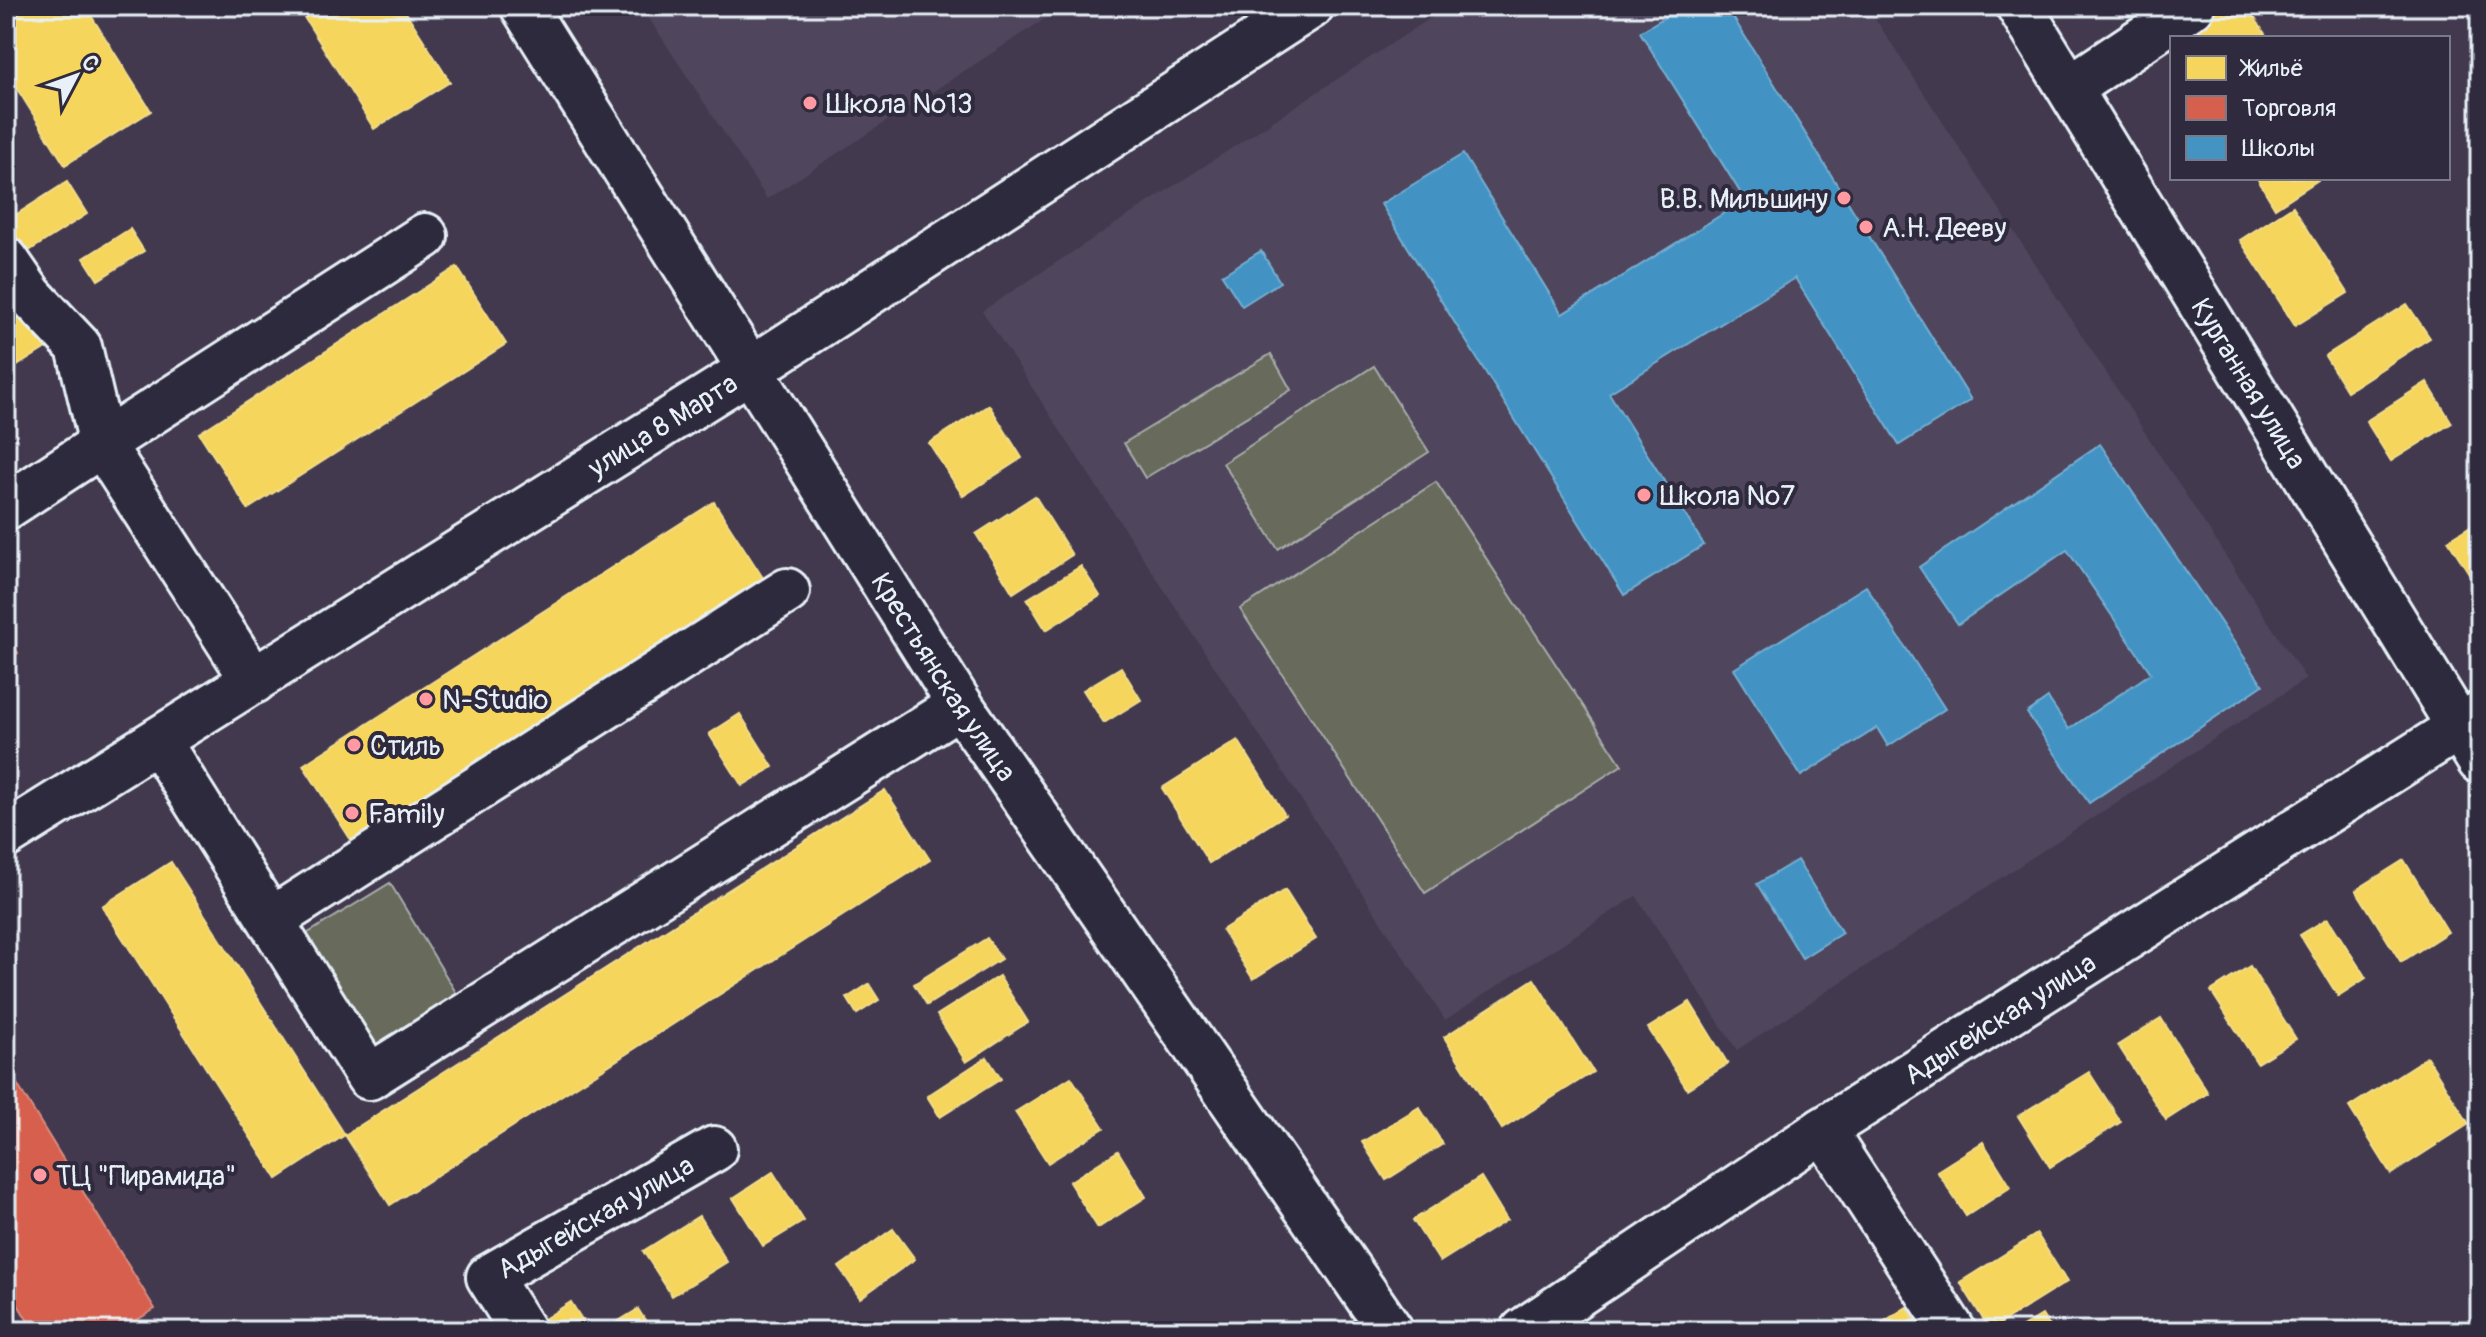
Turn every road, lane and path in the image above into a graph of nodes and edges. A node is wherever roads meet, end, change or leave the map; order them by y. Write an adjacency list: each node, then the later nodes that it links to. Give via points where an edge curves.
1 (523, 6): 8 (street, Крестьянская улица)
2 (1311, 6): 8 (street, улица 8 Марта)
3 (2019, 6): 5 (street, Курганная улица)
4 (2192, 6): 5 (street)
5 (2071, 87): 14 (street, Курганная улица)
6 (425, 236): 9 (street)
7 (6, 260): 9 (street, via 30,295 79,347)
8 (750, 370): 12 (street, улица 8 Марта); 13 (street, Крестьянская улица)
9 (102, 444): 10 (street); 12 (street)
10 (6, 507)
11 (787, 591): 17 (street)
12 (254, 681): 15 (street, улица 8 Марта)
13 (960, 705): 17 (street, via 369,1077); 21 (street, Крестьянская улица)
14 (2473, 735): 18 (street, Адыгейская улица, via 2374,778)
15 (158, 741): 16 (street, улица 8 Марта); 17 (street)
16 (6, 835)
17 (271, 920)
18 (1823, 1130): 22 (street, Адыгейская улица); 23 (street)
19 (714, 1149): 20 (street, Адыгейская улица, via 489,1277)
20 (523, 1331)
21 (1391, 1331)
22 (1523, 1331)
23 (1953, 1331)

